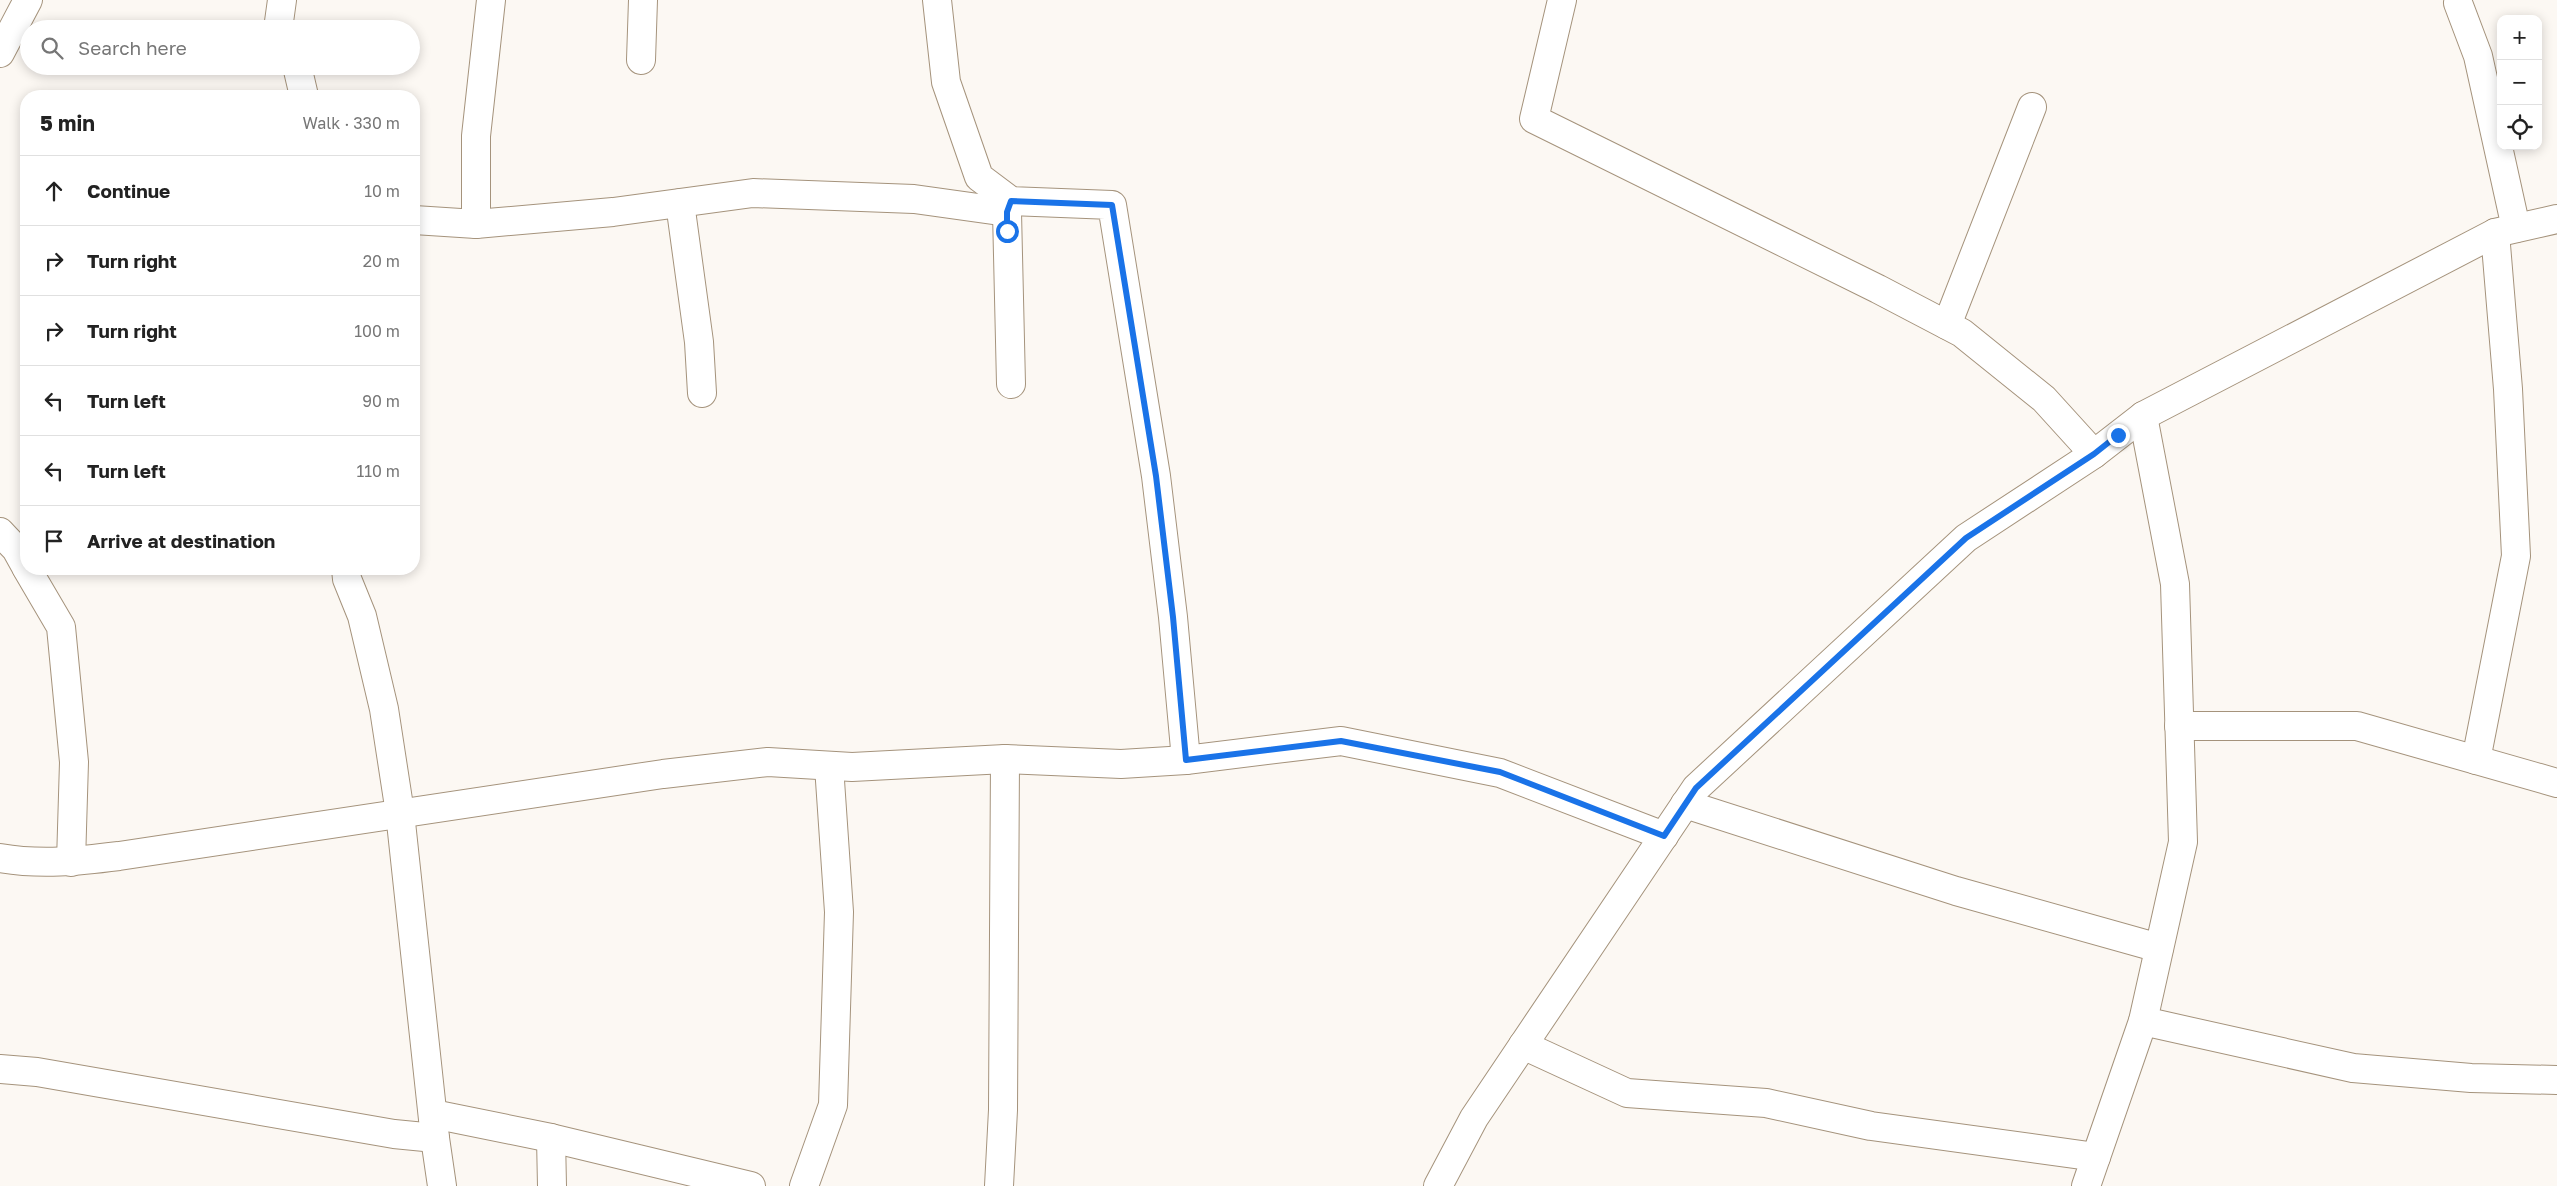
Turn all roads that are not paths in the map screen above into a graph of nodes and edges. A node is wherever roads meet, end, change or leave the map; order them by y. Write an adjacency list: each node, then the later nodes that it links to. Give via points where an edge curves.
1 (28, 0): 9 (street)
2 (282, 0): 8 (street)
3 (491, 0): 18 (street, via 476,136)
4 (643, 0): 10 (street)
5 (937, 0): 15 (street, via 946,82 979,176)
6 (1562, 0): 20 (street, via 1534,118)
7 (2458, 3): 19 (street, via 2478,56)
8 (279, 20)
9 (0, 53)
10 (640, 60)
11 (299, 75): 12 (street)
12 (303, 90)
13 (2032, 107): 20 (street)
14 (680, 203): 15 (street, via 762,193 914,199); 18 (street); 22 (street, via 700,342)
15 (1009, 207): 21 (street); 29 (street, via 1112,205 1156,476)
16 (2557, 219): 19 (street)
17 (420, 220): 18 (street)
18 (476, 224)
19 (2506, 230): 23 (street); 30 (street, via 2508,389 2516,556)
20 (1947, 325): 24 (street, via 1962,333 2044,399)
21 (1011, 384)
22 (702, 393)
23 (2143, 416): 24 (street); 27 (street, via 2175,584)
24 (2094, 454): 33 (street, via 1966,538 1696,788)
25 (28, 575): 37 (street, via 61,627 74,762)
26 (347, 575): 34 (street, via 362,616 384,709)
27 (2180, 726): 30 (street, via 2357,726); 38 (street, via 2183,842)
28 (1005, 758): 29 (street, via 1121,764); 31 (street); 51 (street, via 1003,1110)
29 (1186, 760): 35 (street, via 1341,741 1500,772)
30 (2476, 760): 32 (street)
31 (829, 766): 34 (street, via 758,763); 50 (street, via 839,912 833,1105)
32 (2557, 783)
33 (1685, 804): 35 (street); 38 (street, via 1956,891)
34 (400, 813): 37 (street); 43 (street)
35 (1664, 836): 40 (street)
36 (0, 858): 37 (street)
37 (72, 862)
38 (2159, 948): 39 (street)
39 (2143, 1021): 42 (street, via 2353,1068 2471,1078); 45 (street)
40 (1523, 1045): 45 (street, via 1627,1093 1766,1103 1871,1126); 52 (street, via 1474,1118)
41 (0, 1069): 43 (street, via 37,1072 394,1134)
42 (2557, 1080)
43 (434, 1133): 44 (street); 46 (street); 47 (street)
44 (551, 1138): 48 (street); 49 (street)
45 (2096, 1157): 53 (street)
46 (426, 1186)
47 (442, 1186)
48 (552, 1186)
49 (752, 1186)
50 (804, 1186)
51 (999, 1186)
52 (1438, 1186)
53 (2086, 1186)

